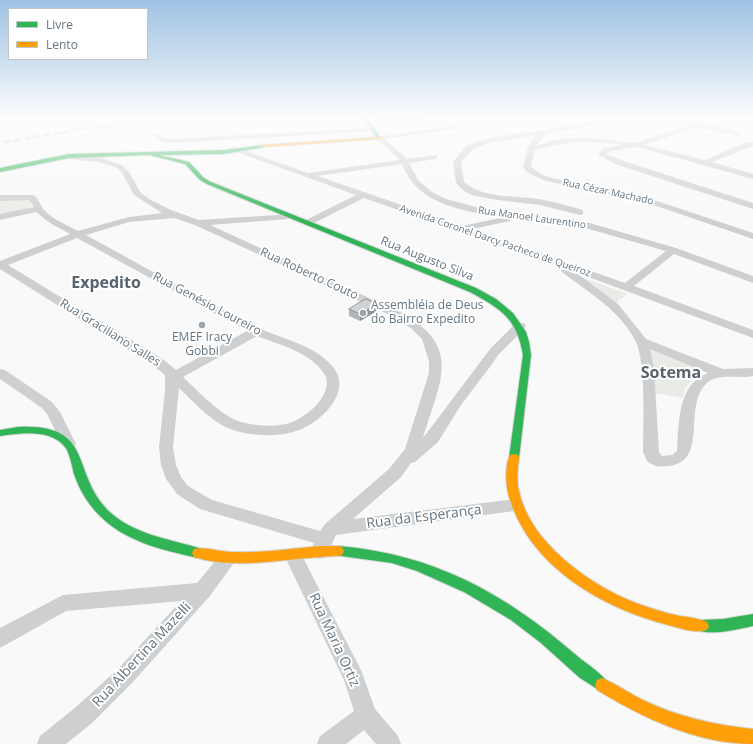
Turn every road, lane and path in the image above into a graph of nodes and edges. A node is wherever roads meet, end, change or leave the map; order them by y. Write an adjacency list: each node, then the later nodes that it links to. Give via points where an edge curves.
1 (173, 154): 9 (street)
2 (245, 154): 15 (street, Avenida Coronel Darcy Pacheco de Queiroz)
3 (400, 154): 12 (street, Rua Manoel Laurentino)
4 (463, 154): 21 (street, via 457,162 460,183 466,189 486,196 540,202)
5 (530, 154): 30 (street, Rua Cézar Machado, via 528,170 538,176 654,201)
6 (603, 154): 19 (street, via 609,159)
7 (672, 154): 13 (street)
8 (727, 154): 13 (street)
9 (151, 155): 10 (street); 24 (street, Rua Augusto Silva, via 187,163 206,181)
10 (69, 156): 14 (street); 22 (street, Rua Roberto Couto, via 119,166 141,196)
11 (434, 157): 12 (street)
12 (406, 161): 15 (street); 25 (street, Rua Manoel Laurentino, via 415,182 429,194 443,201 487,212)
13 (706, 162): 16 (street)
14 (0, 170)
15 (305, 175): 17 (street, Avenida Coronel Darcy Pacheco de Queiroz)
16 (753, 177)
17 (363, 195): 27 (street); 28 (street, Avenida Coronel Darcy Pacheco de Queiroz)
18 (0, 198): 20 (street, Rua Genésio Loureiro, via 31,197 36,201)
19 (753, 206)
20 (38, 209): 23 (street); 29 (street, Rua Genésio Loureiro, via 48,218)
21 (580, 212)
22 (175, 215): 26 (street, Rua Roberto Couto); 29 (street, via 126,220)
23 (0, 216)
24 (288, 216): 26 (street); 27 (street, Rua Augusto Silva)
25 (542, 218): 28 (street, via 503,220); 31 (street, Rua Manoel Laurentino, via 583,224)
26 (198, 223): 46 (street, Rua Roberto Couto, via 398,315 426,334 433,350 436,373 412,452)
27 (307, 223): 36 (street, Rua Augusto Silva, via 473,290 502,307)
28 (460, 229): 32 (street, Avenida Coronel Darcy Pacheco de Queiroz)
29 (77, 234): 33 (street); 37 (street, Rua Genésio Loureiro)
30 (753, 236)
31 (673, 250): 34 (street, Rua Manoel Laurentino); 35 (street)
32 (557, 263): 35 (street, Avenida Coronel Darcy Pacheco de Queiroz); 39 (street, via 614,306)
33 (0, 265): 42 (street, Rua Graciliano Salles)
34 (753, 280)
35 (627, 287): 38 (street, Avenida Coronel Darcy Pacheco de Queiroz)
36 (520, 326): 46 (street, via 484,365 433,438); 47 (street, Rua Augusto Silva, via 527,355 512,476)
37 (256, 331): 42 (street); 42 (street, Rua Genésio Loureiro, via 311,353 328,369 334,385 328,400 314,415 291,428 277,431 249,430 236,426 214,412)
38 (753, 334)
39 (642, 342): 43 (street); 43 (street, via 648,374 649,444 652,457 656,461 665,462 680,458 684,451 693,391 703,379)
40 (753, 372): 43 (street)
41 (0, 373): 45 (street, via 47,405)
42 (173, 374): 48 (street, Rua Graciliano Salles, via 166,448 172,475 180,490 206,506)
43 (723, 374)
44 (4, 431): 45 (street, via 47,433)
45 (69, 444): 50 (street, via 84,487 94,504 124,529 185,550)
46 (404, 463): 48 (street, Rua Roberto Couto)
47 (516, 506): 48 (street, Rua da Esperança); 52 (street, via 548,553 588,587 612,600 638,610 706,626)
48 (325, 540): 49 (street); 55 (street, via 338,551 413,564 480,594 531,627 599,684 660,717 720,735)
49 (293, 555): 50 (street); 54 (street, Rua Maria Ortiz, via 354,677)
50 (228, 558): 51 (street, Rua Albertina Mazelli)
51 (202, 591): 53 (street, via 63,603); 56 (street, Rua Albertina Mazelli, via 125,676 84,715)
52 (753, 620)
53 (0, 639)
54 (366, 715): 57 (street); 58 (street, Rua Maria Ortiz)
55 (753, 737)
56 (48, 744)
57 (328, 744)
58 (390, 744)

